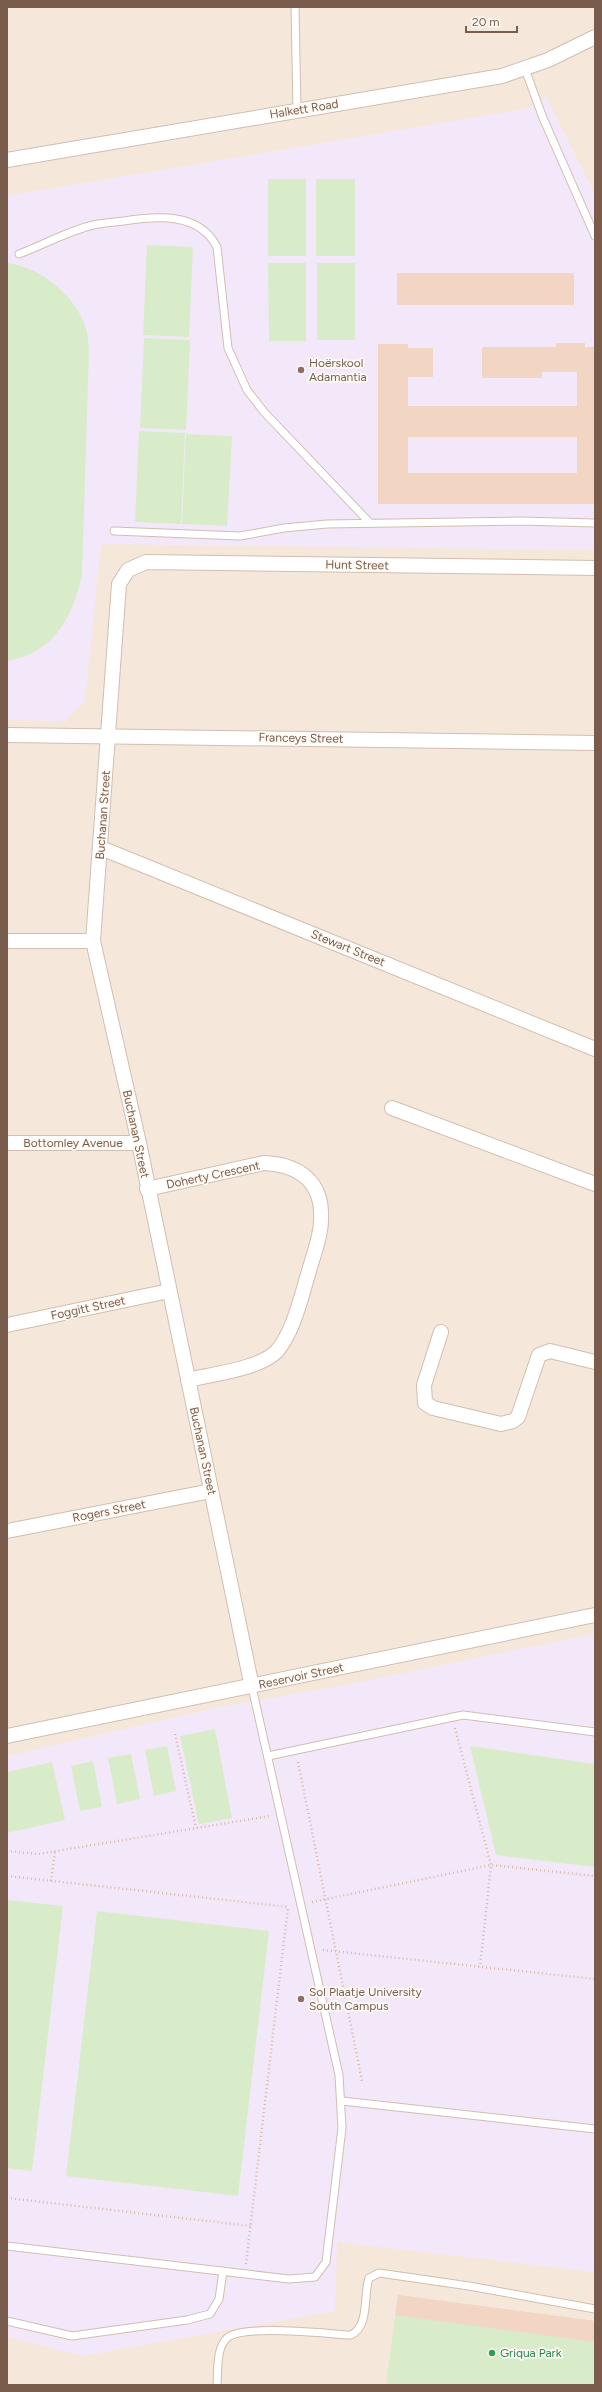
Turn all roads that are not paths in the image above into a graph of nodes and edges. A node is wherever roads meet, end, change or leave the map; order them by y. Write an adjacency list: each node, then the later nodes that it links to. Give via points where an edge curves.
1 (295, 7): 4 (lane)
2 (595, 37): 3 (street, Halkett Road)
3 (525, 69): 4 (street, Halkett Road, via 502,76); 6 (lane, via 543,118)
4 (297, 110): 5 (street, Halkett Road)
5 (7, 160)
6 (595, 236)
7 (19, 254): 8 (lane, via 93,225 147,218 175,218 194,224 212,238 217,247 228,348 247,390 264,412)
8 (370, 523): 9 (lane); 10 (lane, via 320,524 240,536)
9 (595, 523)
10 (114, 531)
11 (595, 568): 12 (street, Hunt Street, via 146,562)
12 (123, 575): 14 (street, Buchanan Street, via 117,595)
13 (7, 735): 14 (street, Franceys Street)
14 (108, 735): 15 (street, Franceys Street); 16 (street, Buchanan Street)
15 (595, 743)
16 (100, 848): 18 (street, Buchanan Street); 19 (street, Stewart Street)
17 (7, 941): 18 (street)
18 (93, 941): 22 (street, Buchanan Street)
19 (595, 1049)
20 (392, 1108): 23 (street)
21 (7, 1143): 22 (street, Bottomley Avenue)
22 (139, 1143): 24 (street, Buchanan Street)
23 (595, 1184)
24 (147, 1189): 25 (street, Buchanan Street); 29 (street, Doherty Crescent, via 264,1163 279,1164 304,1174 317,1193 322,1213 301,1300 285,1339 276,1351 263,1361)
25 (169, 1291): 26 (street, Foggitt Street); 29 (street, Buchanan Street)
26 (7, 1325)
27 (442, 1332): 28 (street, via 424,1385 425,1403 433,1408 501,1424 513,1422 518,1417 539,1355 543,1352 550,1351)
28 (595, 1362)
29 (188, 1380): 30 (street, Buchanan Street)
30 (211, 1491): 31 (street, Rogers Street); 33 (street, Buchanan Street)
31 (7, 1531)
32 (595, 1615): 33 (street, Reservoir Street)
33 (252, 1687): 35 (street, Reservoir Street); 36 (lane)
34 (595, 1732): 36 (lane, via 463,1715)
35 (7, 1736)
36 (268, 1756): 37 (lane, via 339,2075)
37 (342, 2101): 38 (lane); 40 (lane, via 342,2128 326,2262 315,2277 289,2279)
38 (595, 2129)
39 (7, 2246): 40 (lane)
40 (223, 2271): 42 (lane, via 219,2299 210,2314 187,2320 72,2336)
41 (595, 2309): 43 (lane, via 469,2286 378,2273 369,2278 363,2322 356,2333 351,2335 259,2331 234,2334 226,2339 220,2350)
42 (7, 2321)
43 (217, 2385)

